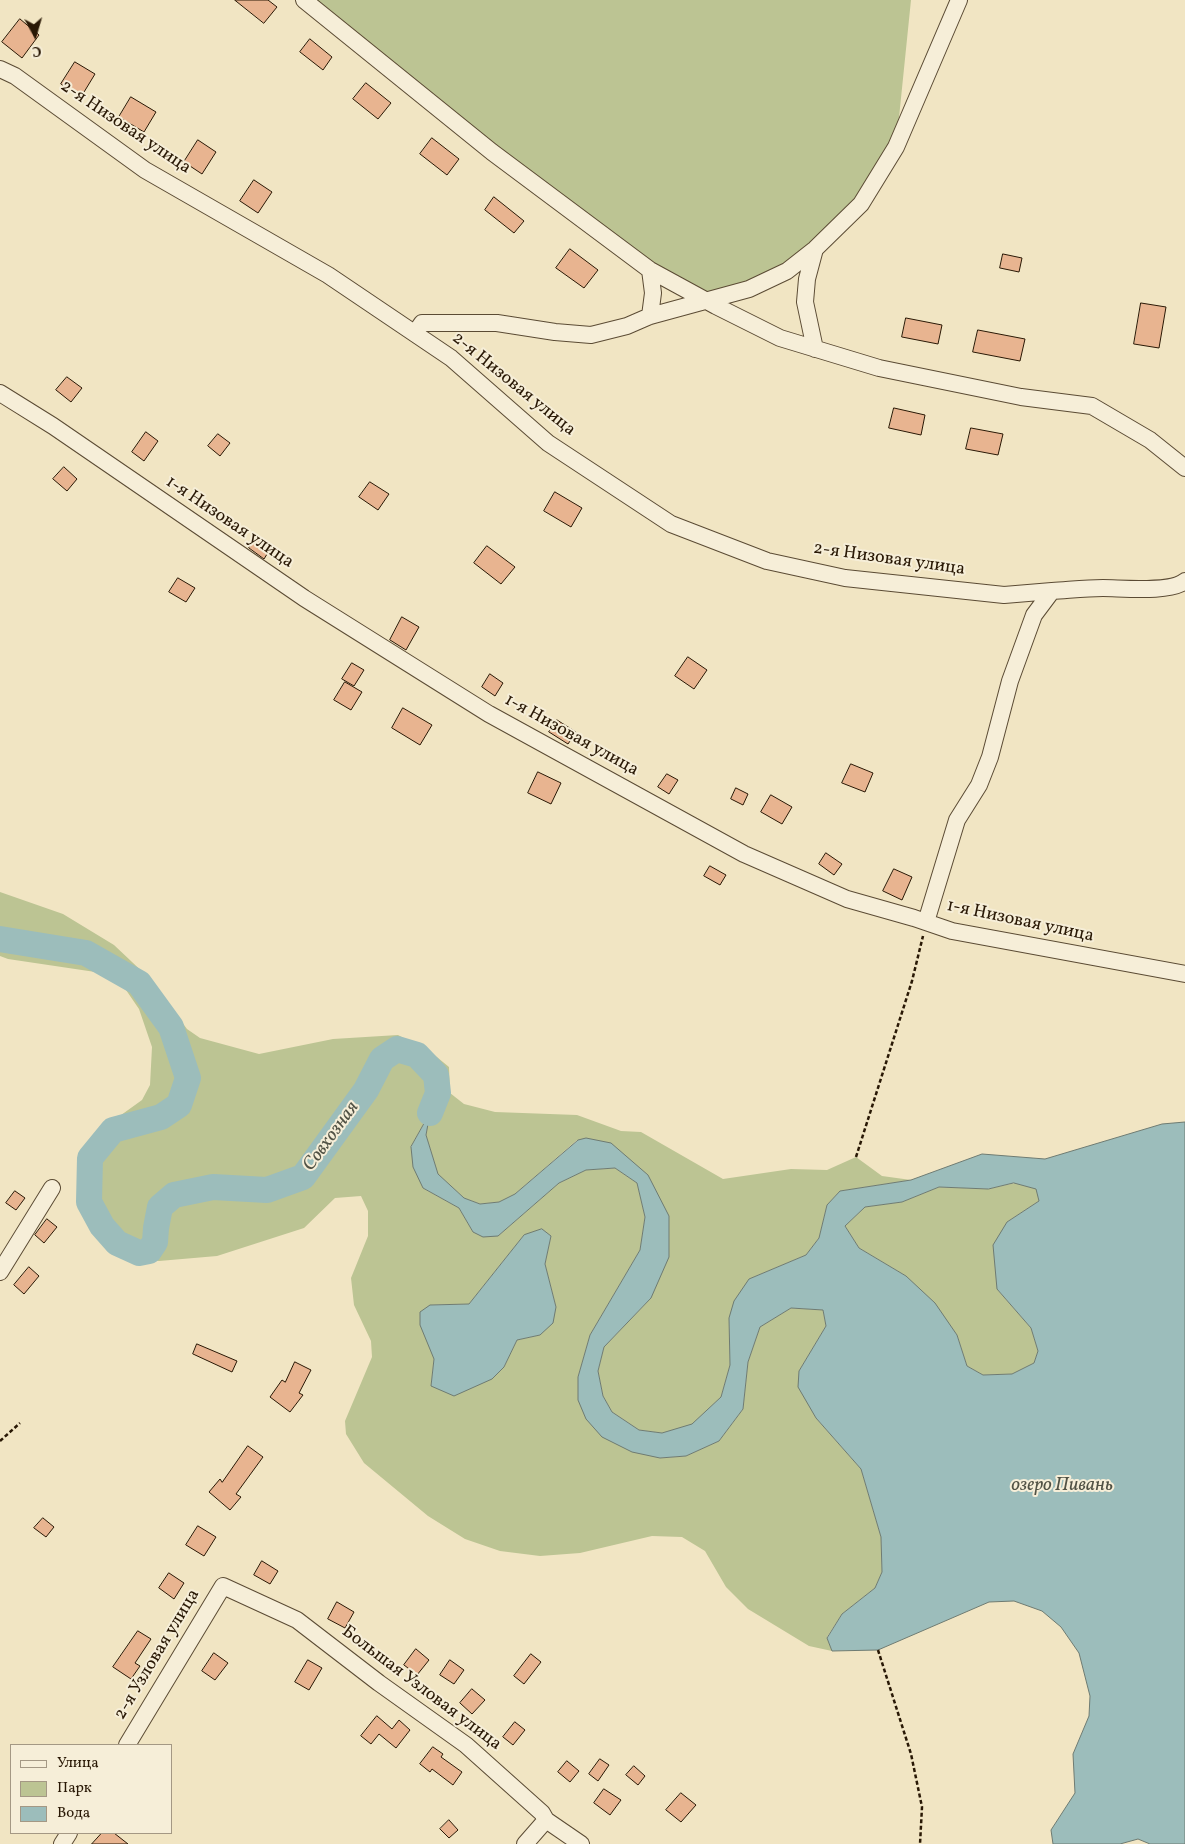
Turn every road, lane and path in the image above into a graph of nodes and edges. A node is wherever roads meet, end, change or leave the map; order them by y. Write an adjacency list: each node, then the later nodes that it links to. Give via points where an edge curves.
1 (304, 0): 5 (street, via 492,152)
2 (959, 0): 4 (street, via 896,147 860,204)
3 (0, 69): 8 (street, 2-я Низовая улица, via 15,76 145,170 328,275)
4 (815, 249): 6 (street, via 787,272 749,289); 9 (street, via 805,302)
5 (650, 270): 6 (street); 7 (street, via 653,293)
6 (706, 300): 7 (street); 9 (street, via 780,338)
7 (650, 316): 8 (street, via 591,335 497,323 422,323)
8 (414, 333): 13 (street, 2-я Низовая улица, via 451,358 548,443 671,524 767,561 845,578 1004,595)
9 (815, 349): 11 (street, via 879,368 1021,397 1092,406 1150,440)
10 (0, 393): 14 (street, 1-я Низовая улица, via 304,598 489,714 744,854 847,899)
11 (1185, 468)
12 (1185, 581): 13 (street, 2-я Низовая улица, via 1177,586 1159,588)
13 (1052, 591): 14 (street, via 1034,614 1010,681 990,757 980,785 957,820)
14 (926, 922): 15 (street, 1-я Низовая улица, via 952,931); 16 (path, via 912,981)
15 (1185, 974)
16 (856, 1157)
17 (52, 1188): 18 (street)
18 (0, 1272)
19 (20, 1423): 20 (path)
20 (0, 1441)
21 (223, 1586): 23 (street, 2-я Узловая улица); 24 (street, Большая Узловая улица, via 297,1620 466,1746)
22 (878, 1650): 27 (path, via 915,1771 922,1807)
23 (128, 1744)
24 (546, 1820): 25 (street); 26 (street, Большая Узловая улица)
25 (525, 1844)
26 (581, 1844)
27 (920, 1844)

